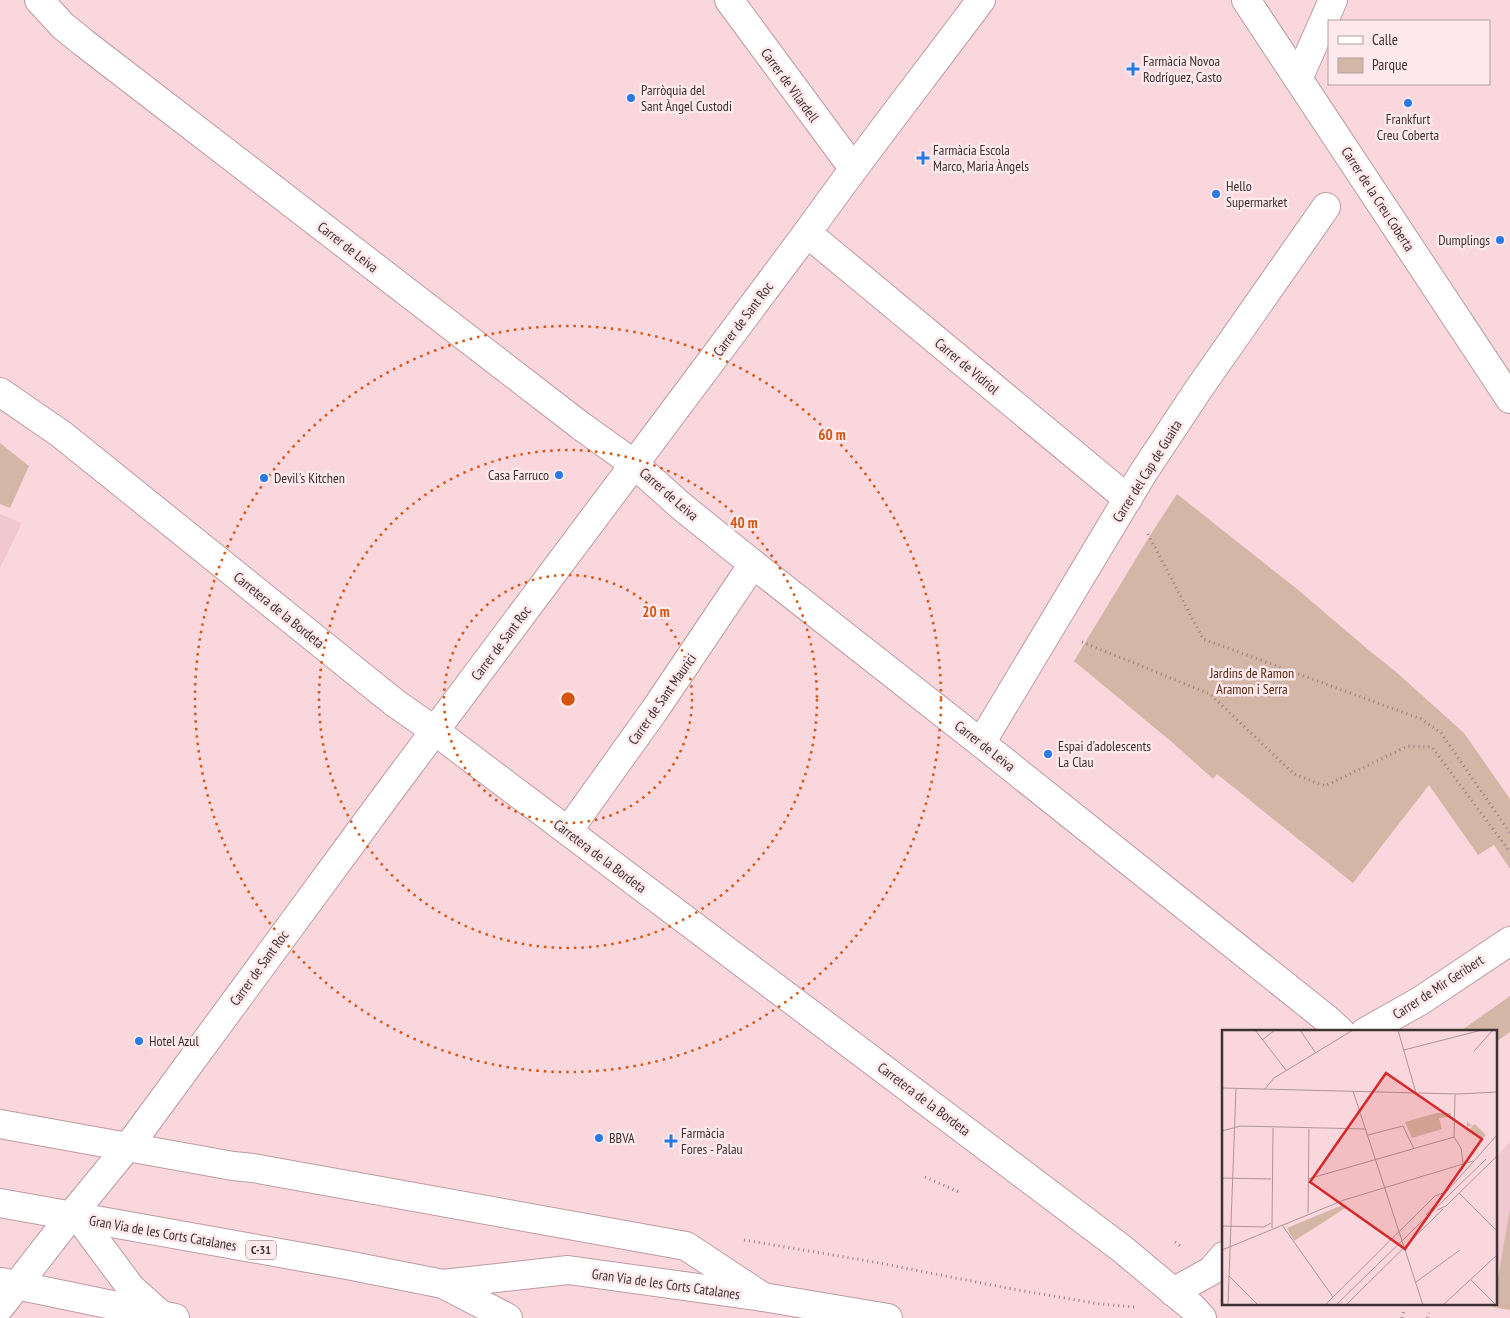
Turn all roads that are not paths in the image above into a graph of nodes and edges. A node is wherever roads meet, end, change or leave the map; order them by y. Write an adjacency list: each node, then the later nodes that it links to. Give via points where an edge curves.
1 (38, 0): 12 (street, Carrer de Leiva, via 84,43)
2 (730, 0): 7 (street, Carrer de Vilardell)
3 (981, 0): 7 (street, Carrer de Sant Roc)
4 (1246, 0): 6 (street, Carrer de la Creu Coberta)
5 (1333, 0): 6 (street)
6 (1298, 79): 11 (street, Carrer de la Creu Coberta)
7 (853, 168): 9 (street, Carrer de Sant Roc)
8 (1326, 207): 13 (street, Carrer del Cap de Guaita, via 1198,390)
9 (806, 234): 12 (street, Carrer de Sant Roc); 13 (street, Carrer de Vidriol)
10 (0, 392): 15 (street, Carretera de la Bordeta, via 61,434 387,697)
11 (1510, 399)
12 (634, 464): 14 (street, Carrer de Leiva); 15 (street, Carrer de Sant Roc)
13 (1128, 499): 16 (street, Carrer del Cap de Guaita)
14 (753, 564): 16 (street, Carrer de Leiva); 17 (street, Carrer de Sant Maurici)
15 (435, 731): 17 (street, Carretera de la Bordeta); 22 (street, Carrer de Sant Roc)
16 (981, 743): 19 (street, Carrer de Leiva)
17 (568, 831): 28 (street, Carretera de la Bordeta, via 1120,1248)
18 (1510, 941): 20 (street, Carrer de Mir Geribert, via 1420,1001)
19 (1339, 1030)
20 (1369, 1030)
21 (0, 1124): 22 (street)
22 (128, 1147): 24 (street, Carrer de Sant Roc); 29 (street, via 686,1246)
23 (0, 1203): 24 (street, Gran Via de les Corts Catalanes / C-31)
24 (74, 1218): 26 (street, Carrer de Sant Roc); 27 (street, Gran Via de les Corts Catalanes / C-31); 31 (street, via 131,1288)
25 (1222, 1259): 28 (street, via 1212,1272)
26 (9, 1283): 30 (street, Carrer de Sant Roc); 31 (street)
27 (443, 1284): 29 (street, Gran Via de les Corts Catalanes / C-31, via 568,1270); 32 (street, Gran Via de les Corts Catalanes / C-31)
28 (1173, 1292): 34 (street, Carretera de la Bordeta)
29 (762, 1297): 33 (street, Gran Via de les Corts Catalanes / C-31)
30 (0, 1307)
31 (168, 1316)
32 (508, 1318)
33 (888, 1318)
34 (1202, 1318)

